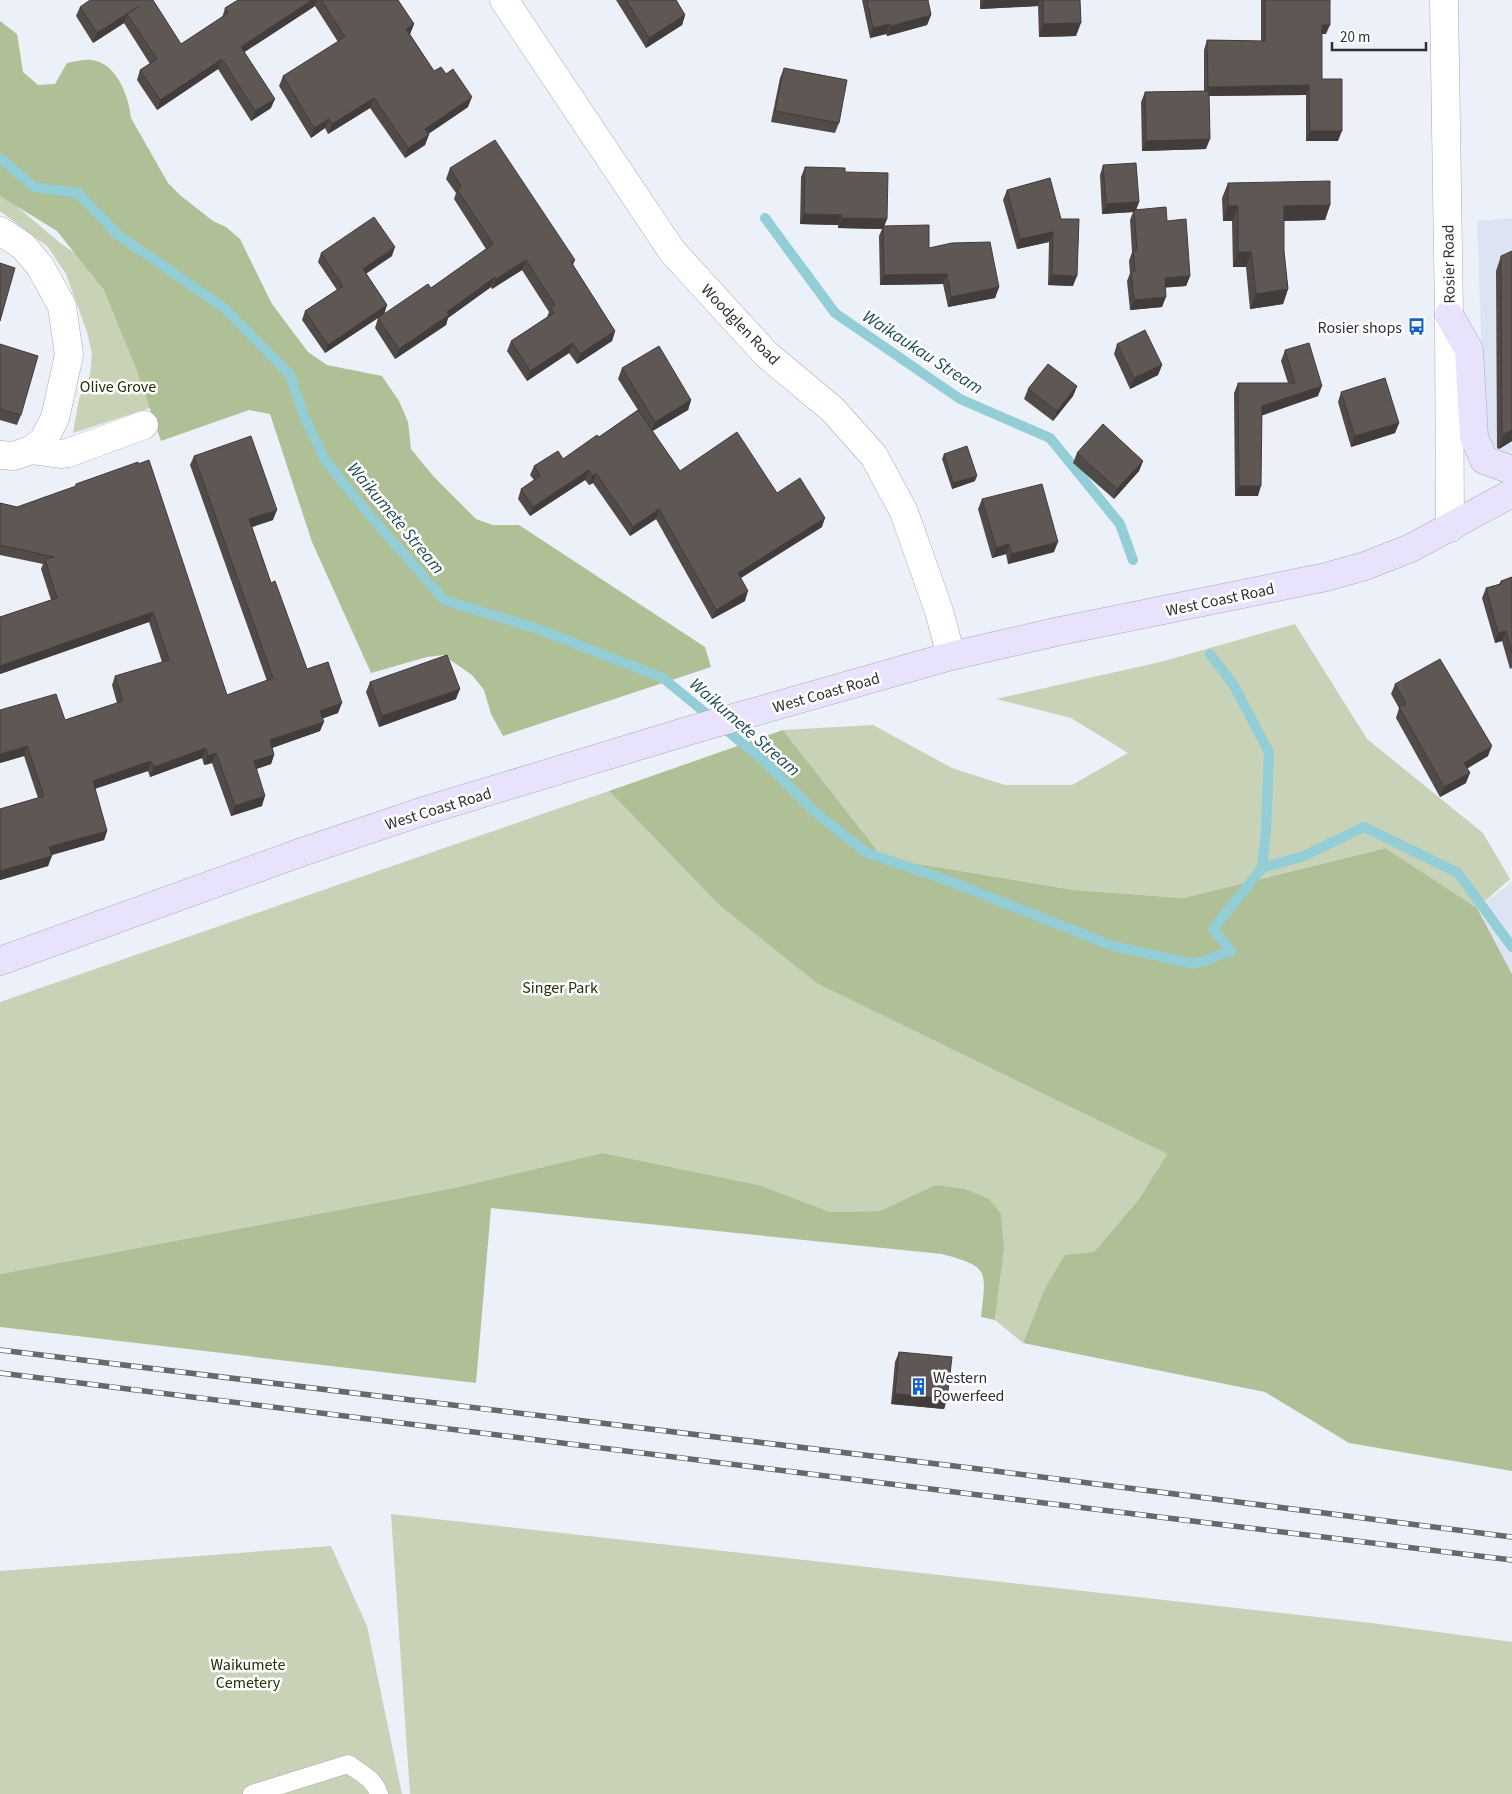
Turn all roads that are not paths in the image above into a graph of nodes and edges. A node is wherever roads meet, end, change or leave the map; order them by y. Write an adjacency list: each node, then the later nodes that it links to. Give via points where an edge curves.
1 (504, 0): 11 (street, Woodglen Road, via 672,251 766,354 832,409 874,456 904,512 939,611)
2 (1444, 0): 4 (street, Rosier Road)
3 (0, 231): 6 (street, via 23,246 40,266 62,306 69,355 55,418 43,441)
4 (1449, 315): 8 (main road, via 1469,350 1474,437 1484,460); 10 (street, Rosier Road)
5 (144, 425): 6 (street, via 68,453)
6 (31, 450): 7 (street, via 14,456)
7 (0, 455)
8 (1512, 470)
9 (1512, 493): 10 (main road, West Coast Road)
10 (1450, 528): 11 (main road, West Coast Road, via 1411,548 1326,577)
11 (951, 656): 12 (main road, West Coast Road, via 424,811)
12 (0, 961)
13 (252, 1794): 14 (lane, via 348,1764 370,1779)
14 (379, 1794)

